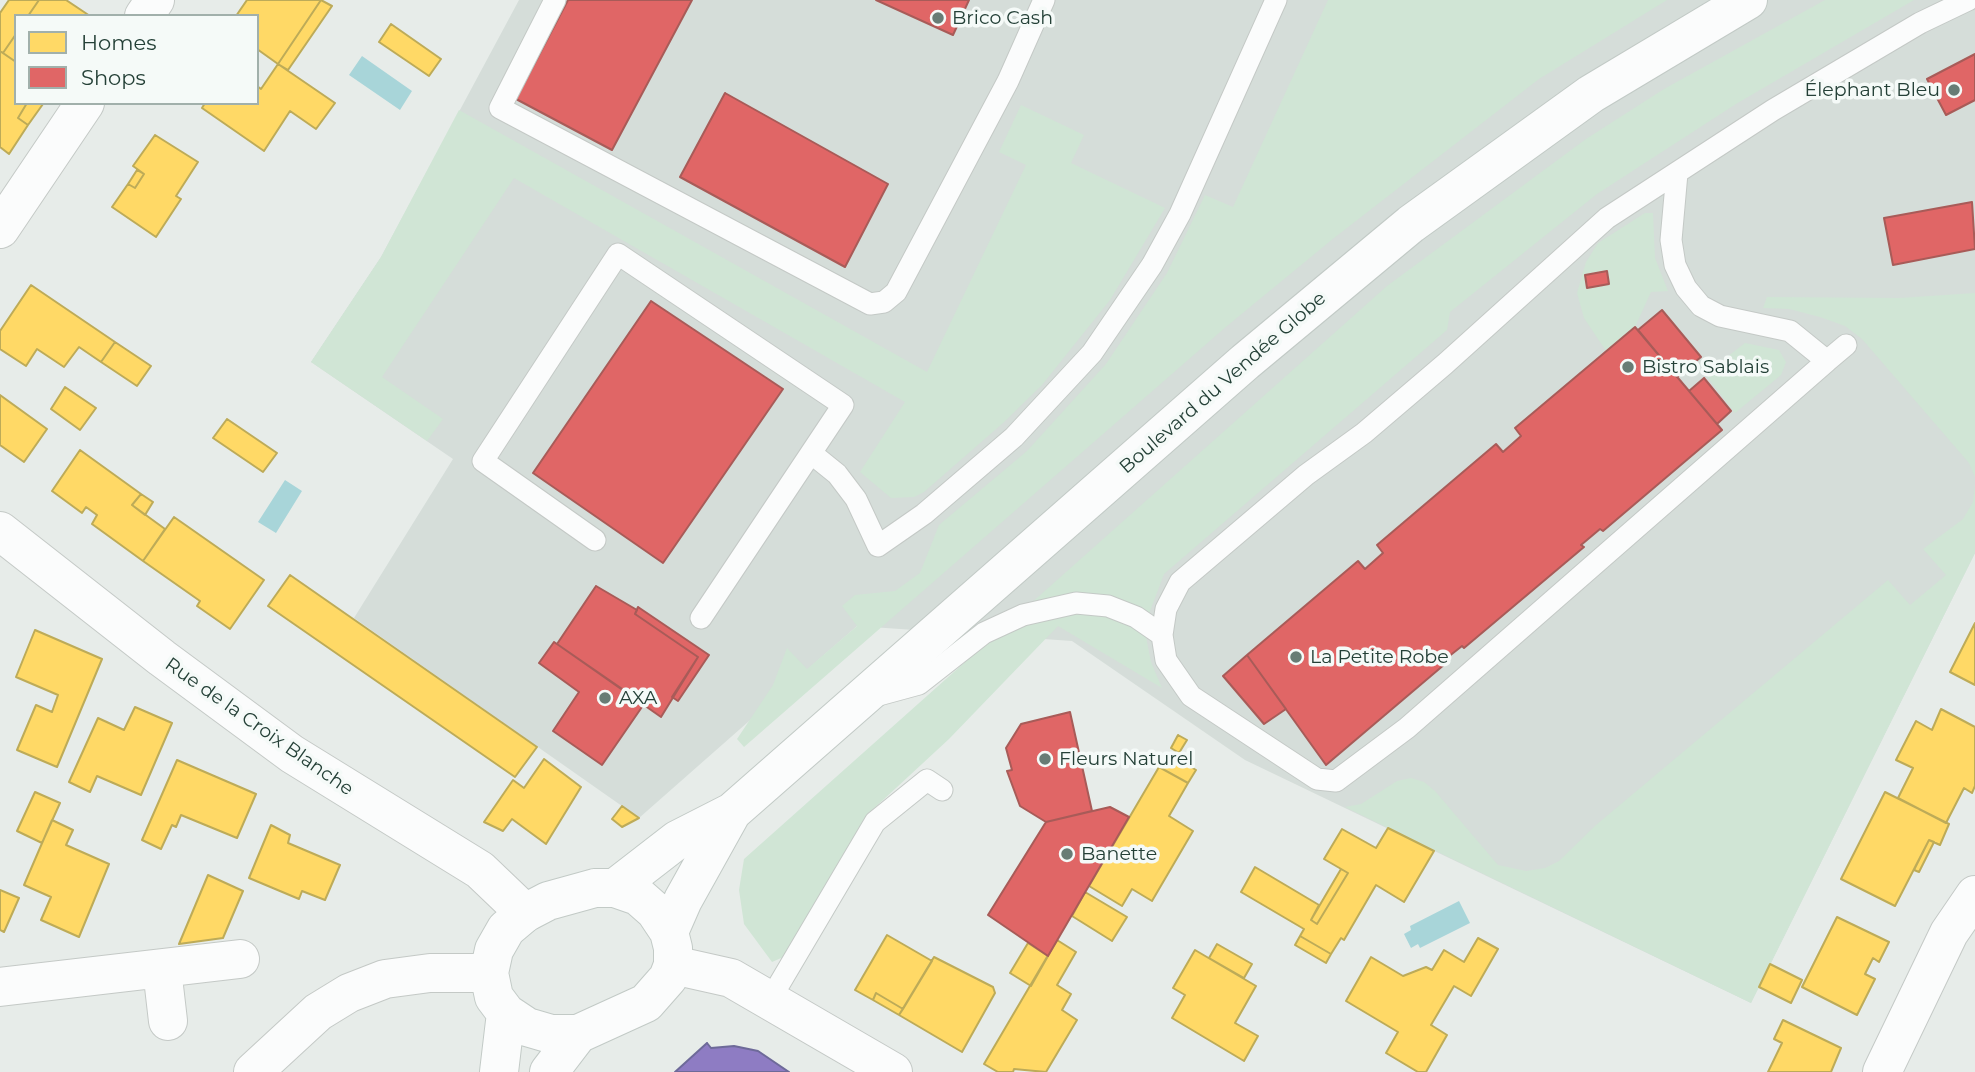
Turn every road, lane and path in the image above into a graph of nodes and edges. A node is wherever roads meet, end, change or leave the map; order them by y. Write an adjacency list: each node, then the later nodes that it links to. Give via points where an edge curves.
1 (555, 0): 2 (lane, via 500,107 870,304 884,302 896,292 1007,81)
2 (1044, 0)
3 (1276, 0): 11 (lane, via 1180,214 1124,310 1055,397 972,475 878,546 856,499 837,474)
4 (1748, 0): 16 (main road, Boulevard du Vendée Globe, via 1581,101 1411,224 1245,362)
5 (1968, 0): 7 (lane, via 1920,23)
6 (84, 105): 8 (main road)
7 (1676, 173): 10 (lane, via 1671,240 1675,265 1686,288 1701,306 1720,316 1790,331); 15 (lane, via 1607,218 1435,373 1180,582 1166,609)
8 (0, 229)
9 (1846, 345): 10 (lane)
10 (1827, 361): 15 (lane, via 1407,728 1336,781 1317,779 1191,695 1166,660)
11 (811, 453): 13 (lane, via 843,405 618,254 483,461); 14 (lane)
12 (0, 530): 21 (main road, Rue de la Croix Blanche, via 292,754 480,870)
13 (595, 540)
14 (701, 618)
15 (1162, 635): 16 (lane, via 1136,617 1108,606 1076,603 1013,619 984,633 919,684)
16 (861, 700): 18 (main road, Boulevard du Vendée Globe)
17 (942, 790): 27 (lane, via 927,779 875,822)
18 (732, 812): 19 (main road, Boulevard du Vendée Globe, via 677,840); 22 (main road, Boulevard du Vendée Globe, via 683,900)
19 (615, 888): 21 (main road, via 576,892); 22 (main road, via 638,896 655,911)
20 (1975, 895): 35 (main road, via 1950,933)
21 (525, 913): 25 (main road, via 506,929 494,950)
22 (671, 949): 27 (main road); 30 (main road, via 661,989 646,1003)
23 (240, 959): 24 (main road)
24 (162, 969): 26 (main road); 29 (main road)
25 (489, 974): 28 (main road, via 494,997); 31 (main road, via 430,973 385,979 349,992 318,1012)
26 (0, 987)
27 (771, 998): 34 (main road)
28 (506, 1013): 30 (main road, via 539,1031); 32 (main road)
29 (168, 1021)
30 (578, 1034): 33 (main road)
31 (253, 1072)
32 (499, 1072)
33 (550, 1072)
34 (892, 1072)
35 (1882, 1072)

